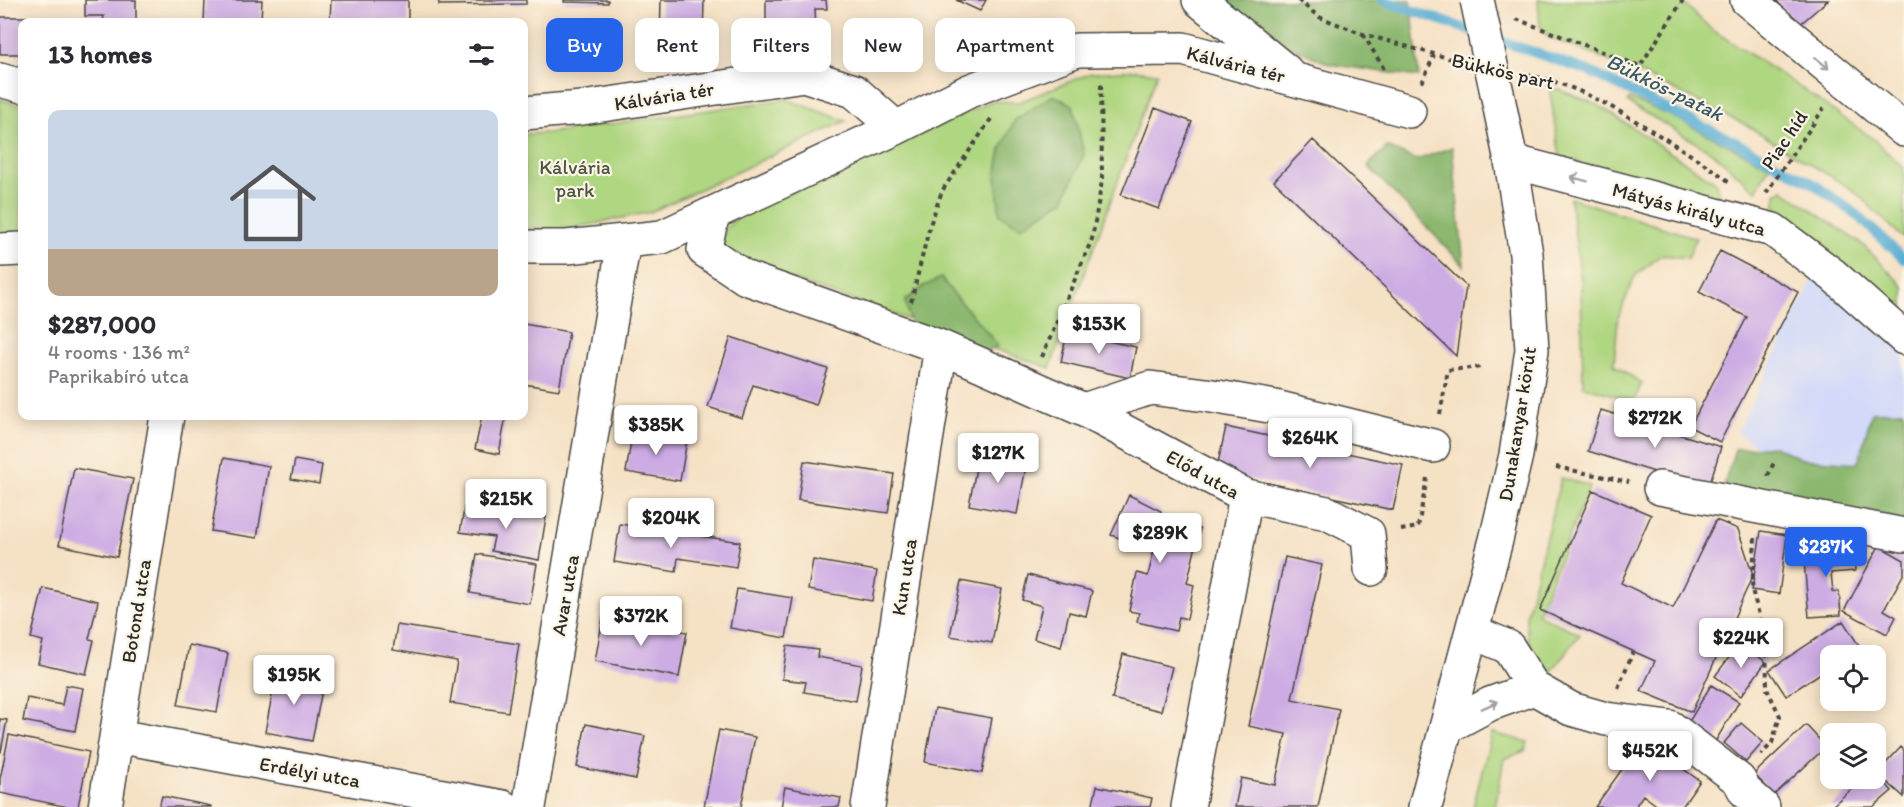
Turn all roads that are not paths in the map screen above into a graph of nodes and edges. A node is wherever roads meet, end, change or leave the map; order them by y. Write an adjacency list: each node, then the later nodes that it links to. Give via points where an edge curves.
1 (1199, 0): 4 (street)
2 (1478, 0): 11 (street, Dunakanyar körút, bridge, via 1508,83)
3 (1747, 0): 10 (street, one-way to 10)
4 (1294, 78): 7 (street, Kálvária tér); 9 (street, Kálvária tér, via 1183,49 1077,50 969,90)
5 (0, 80): 6 (street)
6 (18, 85)
7 (1409, 111)
8 (528, 113): 9 (street, Kálvária tér, via 804,75 854,90)
9 (896, 128): 12 (street, Kálvária tér)
10 (1904, 130)
11 (1511, 161): 17 (street, Mátyás király utca, one-way to 11, via 1833,275 1773,230); 26 (street, Dunakanyar körút, via 1526,254 1532,350 1516,455)
12 (712, 214): 13 (street, Kálvária tér, via 662,237); 18 (street, via 704,250 746,278)
13 (624, 241): 14 (street, Kálvária tér); 32 (street, Avar utca)
14 (528, 247)
15 (18, 249): 16 (street)
16 (0, 250)
17 (1904, 338)
18 (941, 347): 19 (street, Előd utca); 33 (street, Kun utca)
19 (1084, 410): 21 (street, via 1150,388 1275,407); 23 (street, Előd utca)
20 (166, 420): 29 (street, Botond utca)
21 (1433, 446)
22 (1660, 488): 24 (street)
23 (1246, 496): 25 (street, via 1327,513 1368,534); 34 (street, Előd utca)
24 (1904, 535)
25 (1371, 569)
26 (1473, 632): 27 (street, via 1508,647); 28 (street, Dunakanyar körút)
27 (1534, 688): 28 (street, one-way to 27, via 1490,704); 36 (street, via 1571,709 1606,719 1670,728 1739,780)
28 (1447, 727): 35 (street, Dunakanyar körút)
29 (117, 736): 30 (street, Botond utca); 31 (street, Erdélyi utca)
30 (105, 807)
31 (503, 807)
32 (529, 807)
33 (867, 807)
34 (1188, 807)
35 (1425, 807)
36 (1763, 807)

